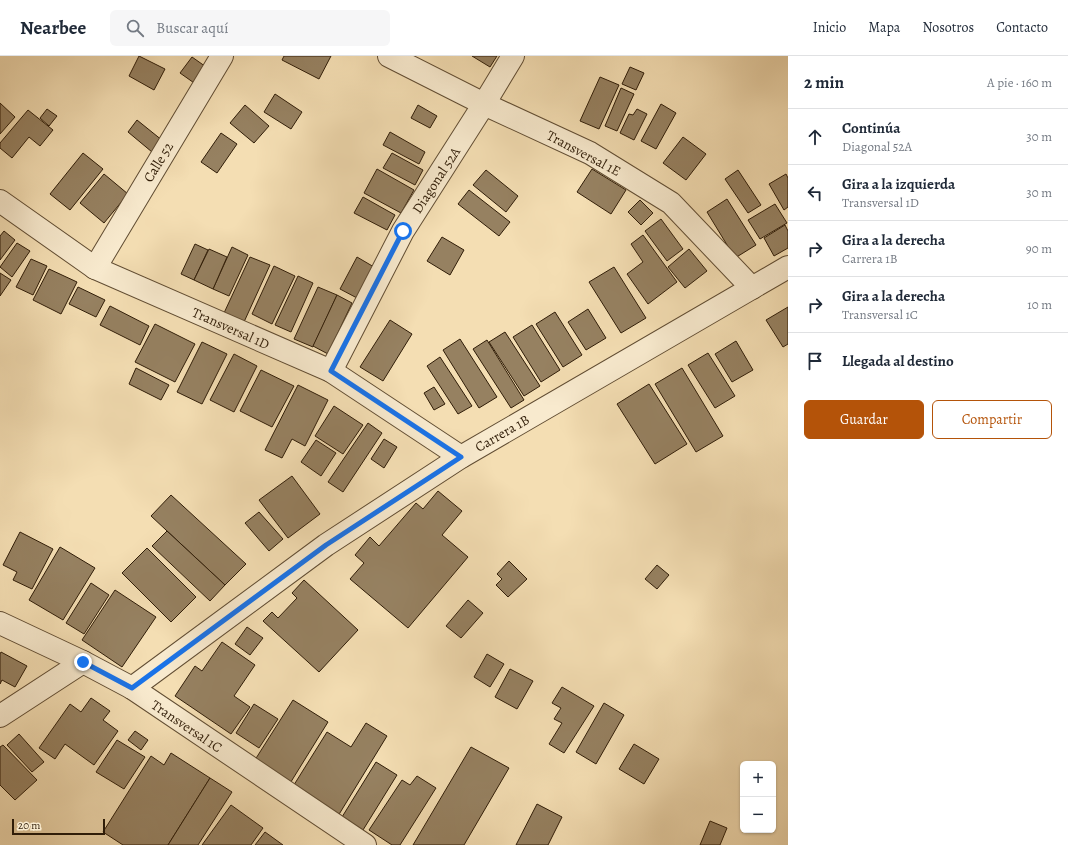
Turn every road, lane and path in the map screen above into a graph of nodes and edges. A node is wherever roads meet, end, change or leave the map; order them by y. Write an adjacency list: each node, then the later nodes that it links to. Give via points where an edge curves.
1 (222, 56): 7 (street, Calle 52)
2 (389, 56): 4 (street, Transversal 1E)
3 (513, 56): 4 (street, Diagonal 52A)
4 (484, 104): 8 (street, Transversal 1E, via 590,153 671,203); 9 (street, Diagonal 52A, via 403,231)
5 (0, 201): 7 (street, Transversal 1D)
6 (788, 267): 8 (street, Carrera 1B)
7 (95, 268): 9 (street, Transversal 1D)
8 (752, 288): 10 (street, Carrera 1B)
9 (331, 371): 10 (street, Transversal 1D)
10 (461, 457): 13 (street, Carrera 1B, via 326,545)
11 (0, 623): 12 (street, Transversal 1C)
12 (83, 662): 13 (street, Transversal 1C); 14 (street)
13 (132, 688): 15 (street, Transversal 1C)
14 (0, 716)
15 (366, 845)

